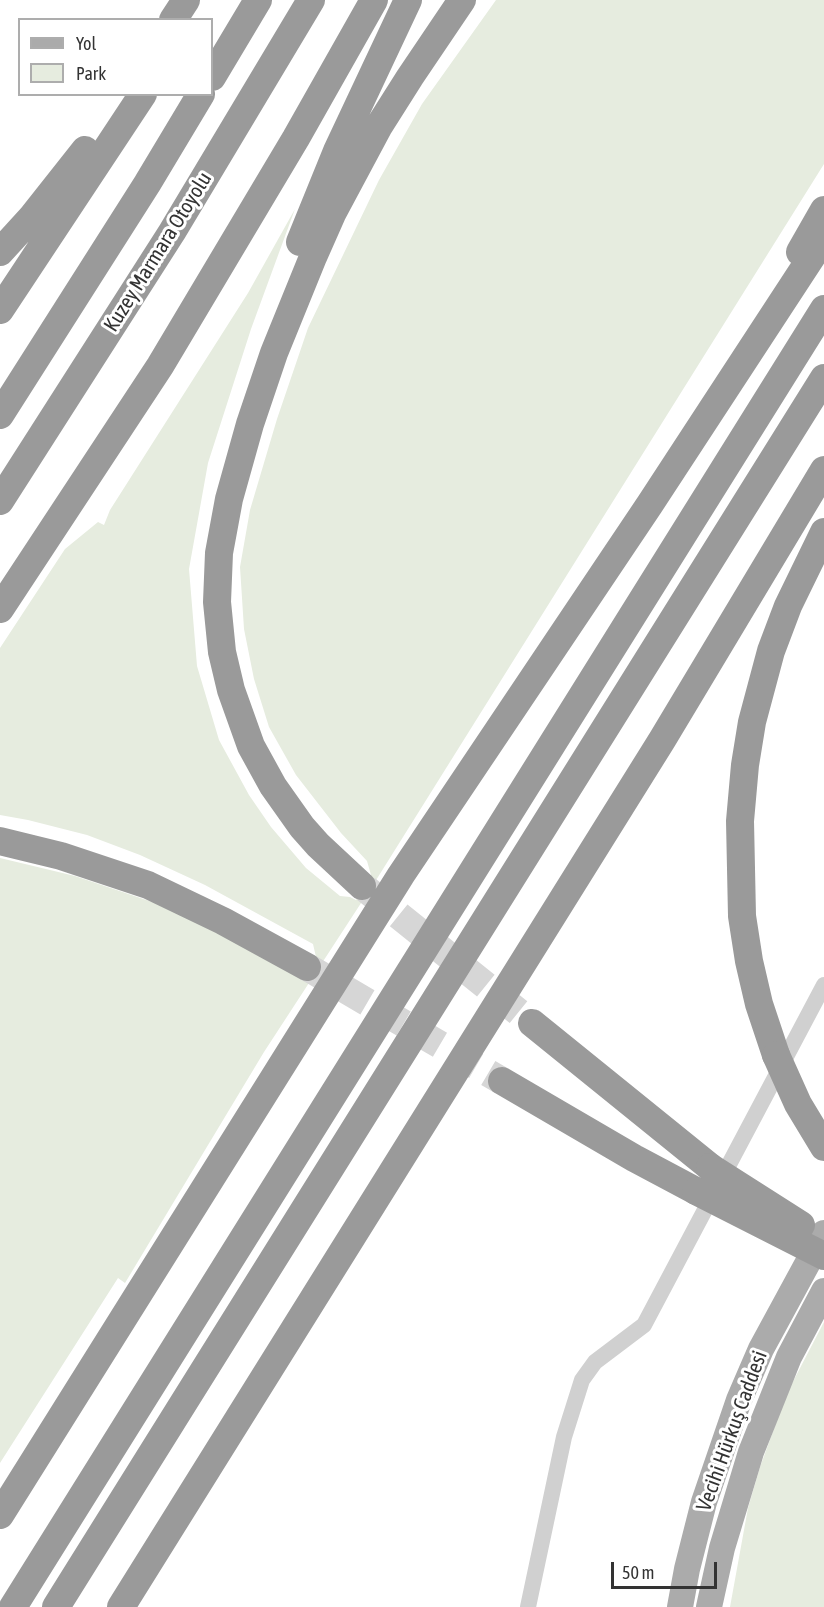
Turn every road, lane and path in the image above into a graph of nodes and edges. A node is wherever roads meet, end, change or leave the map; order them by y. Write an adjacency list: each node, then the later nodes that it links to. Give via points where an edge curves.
1 (186, 0): 8 (highway)
2 (204, 0): 9 (highway)
3 (258, 0): 10 (highway)
4 (311, 0): 23 (highway, Kuzey Marmara Otoyolu, via 166,242)
5 (374, 0): 26 (highway, via 191,316)
6 (408, 0): 25 (highway, via 320,190 269,327 229,456)
7 (462, 0): 25 (highway, via 380,126 313,257 250,424)
8 (174, 18)
9 (193, 18)
10 (213, 75)
11 (123, 96): 16 (highway, via 68,174)
12 (142, 96): 18 (highway)
13 (200, 96): 21 (highway)
14 (824, 210): 19 (highway, via 805,240)
15 (824, 238): 19 (highway)
16 (0, 252)
17 (824, 309): 38 (highway)
18 (0, 310)
19 (774, 313): 37 (highway, via 401,874)
20 (824, 378): 39 (highway)
21 (0, 415)
22 (824, 470): 40 (highway, via 662,740)
23 (0, 501)
24 (824, 532): 33 (highway, bridge, via 788,606 769,659 752,722 740,821 742,916 759,1004 798,1104)
25 (219, 553): 28 (highway, via 217,602 222,652 251,746 302,827)
26 (0, 609)
27 (0, 841): 29 (highway, via 61,856 148,885)
28 (362, 886)
29 (307, 967)
30 (824, 985): 41 (street, via 644,1325 595,1362 582,1380 564,1437)
31 (532, 1023): 34 (highway, bridge, via 710,1167 787,1217)
32 (502, 1081): 35 (highway, bridge, via 634,1158)
33 (824, 1147)
34 (824, 1235): 42 (main road, Vecihi Hürkuş Caddesi, via 761,1348 739,1400 704,1502)
35 (824, 1256)
36 (824, 1291): 43 (main road, Vecihi Hürkuş Caddesi, via 789,1358 750,1452)
37 (0, 1515)
38 (13, 1607)
39 (56, 1607)
40 (121, 1607)
41 (528, 1607)
42 (680, 1607)
43 (709, 1607)

